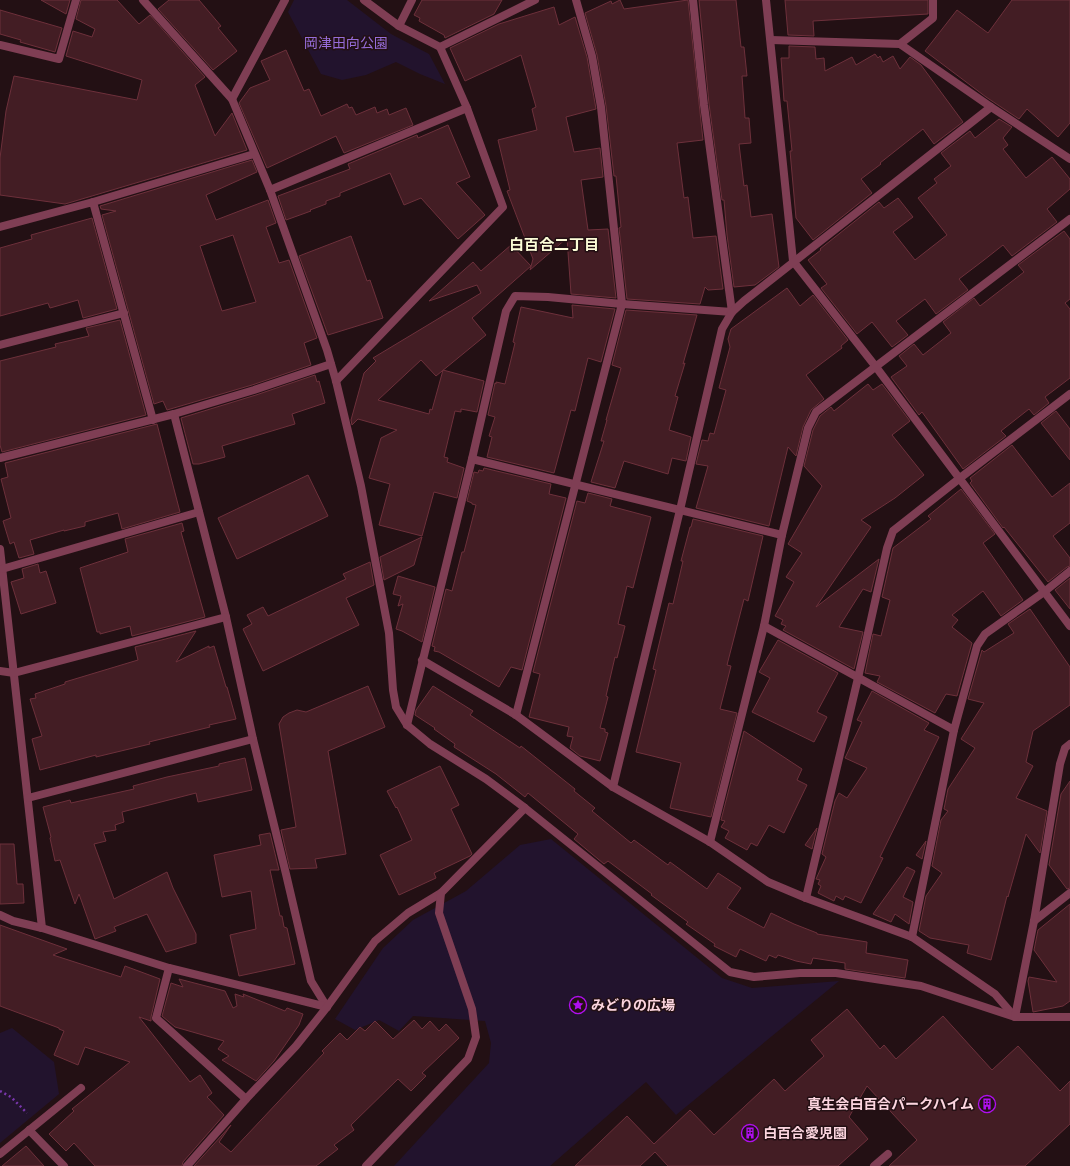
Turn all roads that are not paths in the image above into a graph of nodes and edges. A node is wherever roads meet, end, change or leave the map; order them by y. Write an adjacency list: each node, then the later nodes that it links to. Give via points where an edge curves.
1 (76, 0): 14 (street, via 59,59)
2 (143, 0): 16 (street)
3 (285, 0): 16 (street)
4 (364, 0): 11 (street)
5 (412, 0): 11 (street)
6 (535, 0): 15 (street)
7 (576, 0): 26 (street, via 592,56 601,107)
8 (693, 0): 27 (street, via 704,105)
9 (766, 0): 12 (street)
10 (933, 0): 13 (street, via 934,18)
11 (399, 26): 15 (street)
12 (771, 40): 13 (street); 25 (street)
13 (900, 44): 17 (street)
14 (0, 45)
15 (440, 47): 18 (street)
16 (232, 99): 19 (street)
17 (991, 107): 20 (street); 25 (street)
18 (467, 108): 21 (street); 32 (street, via 503,207)
19 (254, 154): 21 (street); 22 (street)
20 (1070, 159)
21 (270, 190): 30 (street)
22 (93, 202): 24 (street); 28 (street)
23 (1070, 219): 31 (street)
24 (0, 228)
25 (793, 261): 27 (street); 31 (street)
26 (622, 304): 27 (street); 37 (street, via 515,296 506,311); 39 (street)
27 (732, 312): 40 (street, via 722,329)
28 (124, 313): 29 (street); 35 (street)
29 (0, 345)
30 (331, 364): 32 (street); 34 (street)
31 (876, 367): 38 (street); 42 (street, via 816,412 808,428)
32 (336, 381): 55 (street, via 361,486 389,633 396,707)
33 (1070, 394): 38 (street)
34 (174, 414): 35 (street); 41 (street)
35 (153, 420): 36 (street)
36 (0, 458)
37 (472, 459): 39 (street); 50 (street)
38 (960, 478): 46 (street); 53 (street, via 893,531)
39 (576, 484): 40 (street); 54 (street)
40 (680, 510): 42 (street); 59 (street)
41 (199, 512): 44 (street); 47 (street)
42 (782, 535): 48 (street)
43 (0, 549): 44 (street)
44 (2, 569): 52 (street)
45 (1070, 571): 46 (street)
46 (1044, 592): 49 (street); 56 (street, via 986,634 976,646)
47 (226, 617): 52 (street); 57 (street)
48 (764, 626): 53 (street); 62 (street)
49 (1070, 626)
50 (422, 660): 54 (street); 55 (street)
51 (0, 672): 52 (street)
52 (14, 673): 60 (street)
53 (858, 678): 56 (street); 65 (street)
54 (516, 715): 59 (street)
55 (407, 725): 61 (street, via 430,744 486,779)
56 (954, 730): 69 (street)
57 (253, 739): 60 (street); 71 (street, via 311,981)
58 (1070, 744): 67 (street, via 1065,748 1060,764)
59 (612, 786): 62 (street)
60 (28, 798): 68 (street)
61 (525, 808): 63 (street); 72 (street, via 730,972 754,976 836,972 921,986)
62 (710, 842): 65 (street, via 768,882)
63 (441, 893): 71 (street, via 408,913 374,941); 81 (street, via 439,913 472,1009 476,1037 468,1058)
64 (1070, 893): 67 (street)
65 (806, 898): 69 (street)
66 (0, 915): 68 (street)
67 (1034, 921): 72 (street)
68 (42, 928): 70 (street)
69 (912, 937): 72 (street, via 995,994)
70 (169, 968): 71 (street); 75 (street, via 156,1018)
71 (327, 1007): 75 (street, via 296,1046)
72 (1015, 1017): 73 (street)
73 (1070, 1017)
74 (81, 1088): 76 (street)
75 (246, 1099): 80 (street)
76 (29, 1130): 77 (street); 79 (street)
77 (0, 1154)
78 (888, 1154): 82 (street)
79 (64, 1166)
80 (187, 1166)
81 (366, 1166)
82 (874, 1166)

